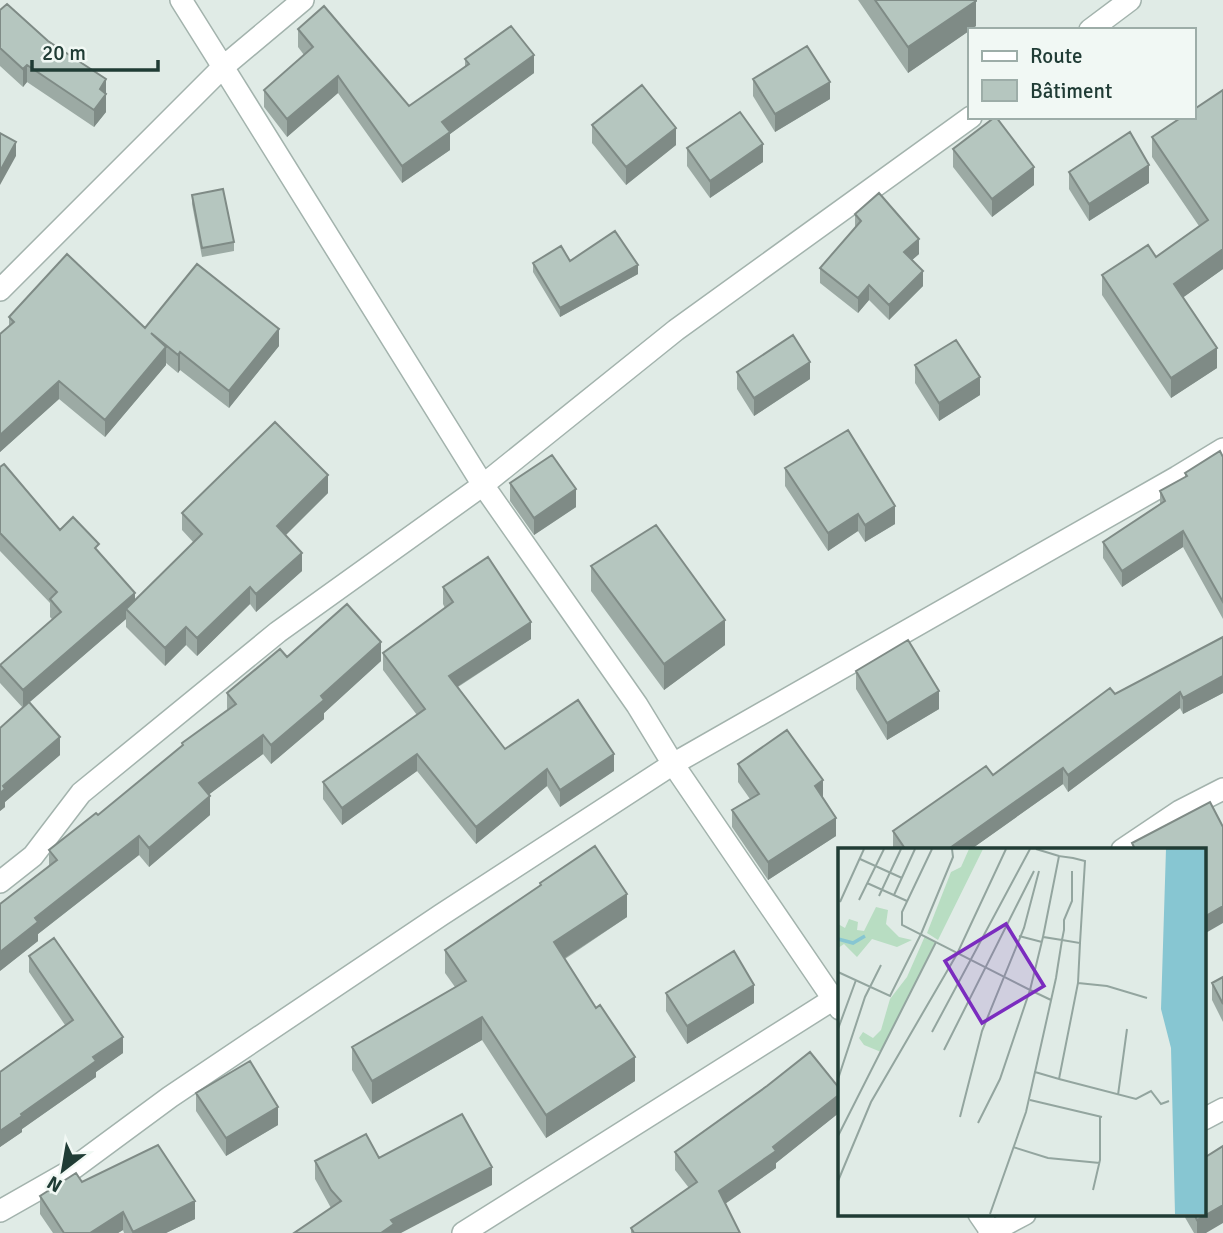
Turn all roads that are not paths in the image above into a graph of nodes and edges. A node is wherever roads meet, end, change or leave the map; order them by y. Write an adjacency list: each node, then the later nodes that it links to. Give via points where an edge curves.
1 (181, 0): 5 (street)
2 (303, 0): 5 (street)
3 (1130, 0): 4 (street)
4 (1093, 28)
5 (222, 68): 7 (street); 9 (street)
6 (968, 119): 9 (street, via 676,330)
7 (0, 290)
8 (1223, 449): 10 (street)
9 (482, 485): 10 (street, via 637,705); 13 (street, via 278,632 81,793 33,856)
10 (673, 764): 14 (street); 17 (street, via 170,1097 67,1172)
11 (1223, 789): 12 (street)
12 (1125, 848)
13 (0, 882)
14 (837, 1001): 20 (street)
15 (1223, 1109): 16 (street)
16 (1206, 1118)
17 (0, 1211)
18 (980, 1216): 21 (street)
19 (1021, 1216): 21 (street)
20 (463, 1233)
21 (991, 1233)

